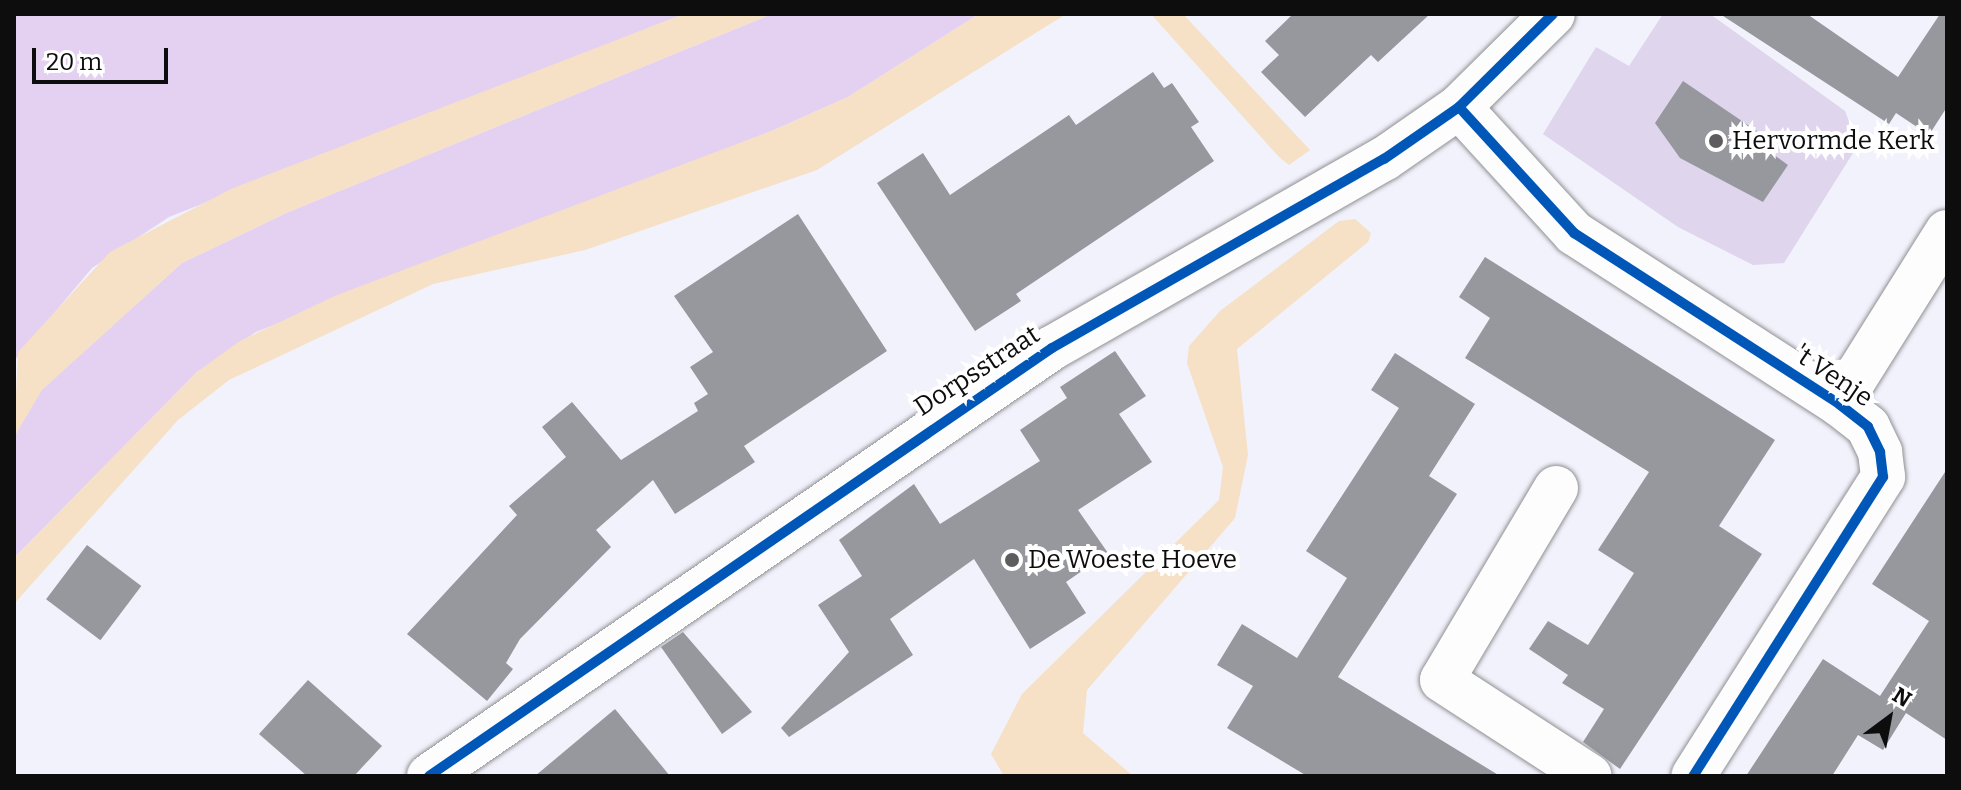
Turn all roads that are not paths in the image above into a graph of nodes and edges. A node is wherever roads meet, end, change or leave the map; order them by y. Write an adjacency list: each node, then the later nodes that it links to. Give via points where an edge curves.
1 (1553, 14): 2 (street, Dorpsstraat)
2 (1459, 107): 4 (street, 't Venje, via 1574,233); 6 (street, Dorpsstraat, via 1384,159 1052,348)
3 (1947, 232): 4 (street)
4 (1839, 404): 8 (street, 't Venje, via 1868,427 1883,477)
5 (1556, 488): 7 (street, via 1442,680)
6 (429, 776)
7 (1590, 776)
8 (1693, 776)

